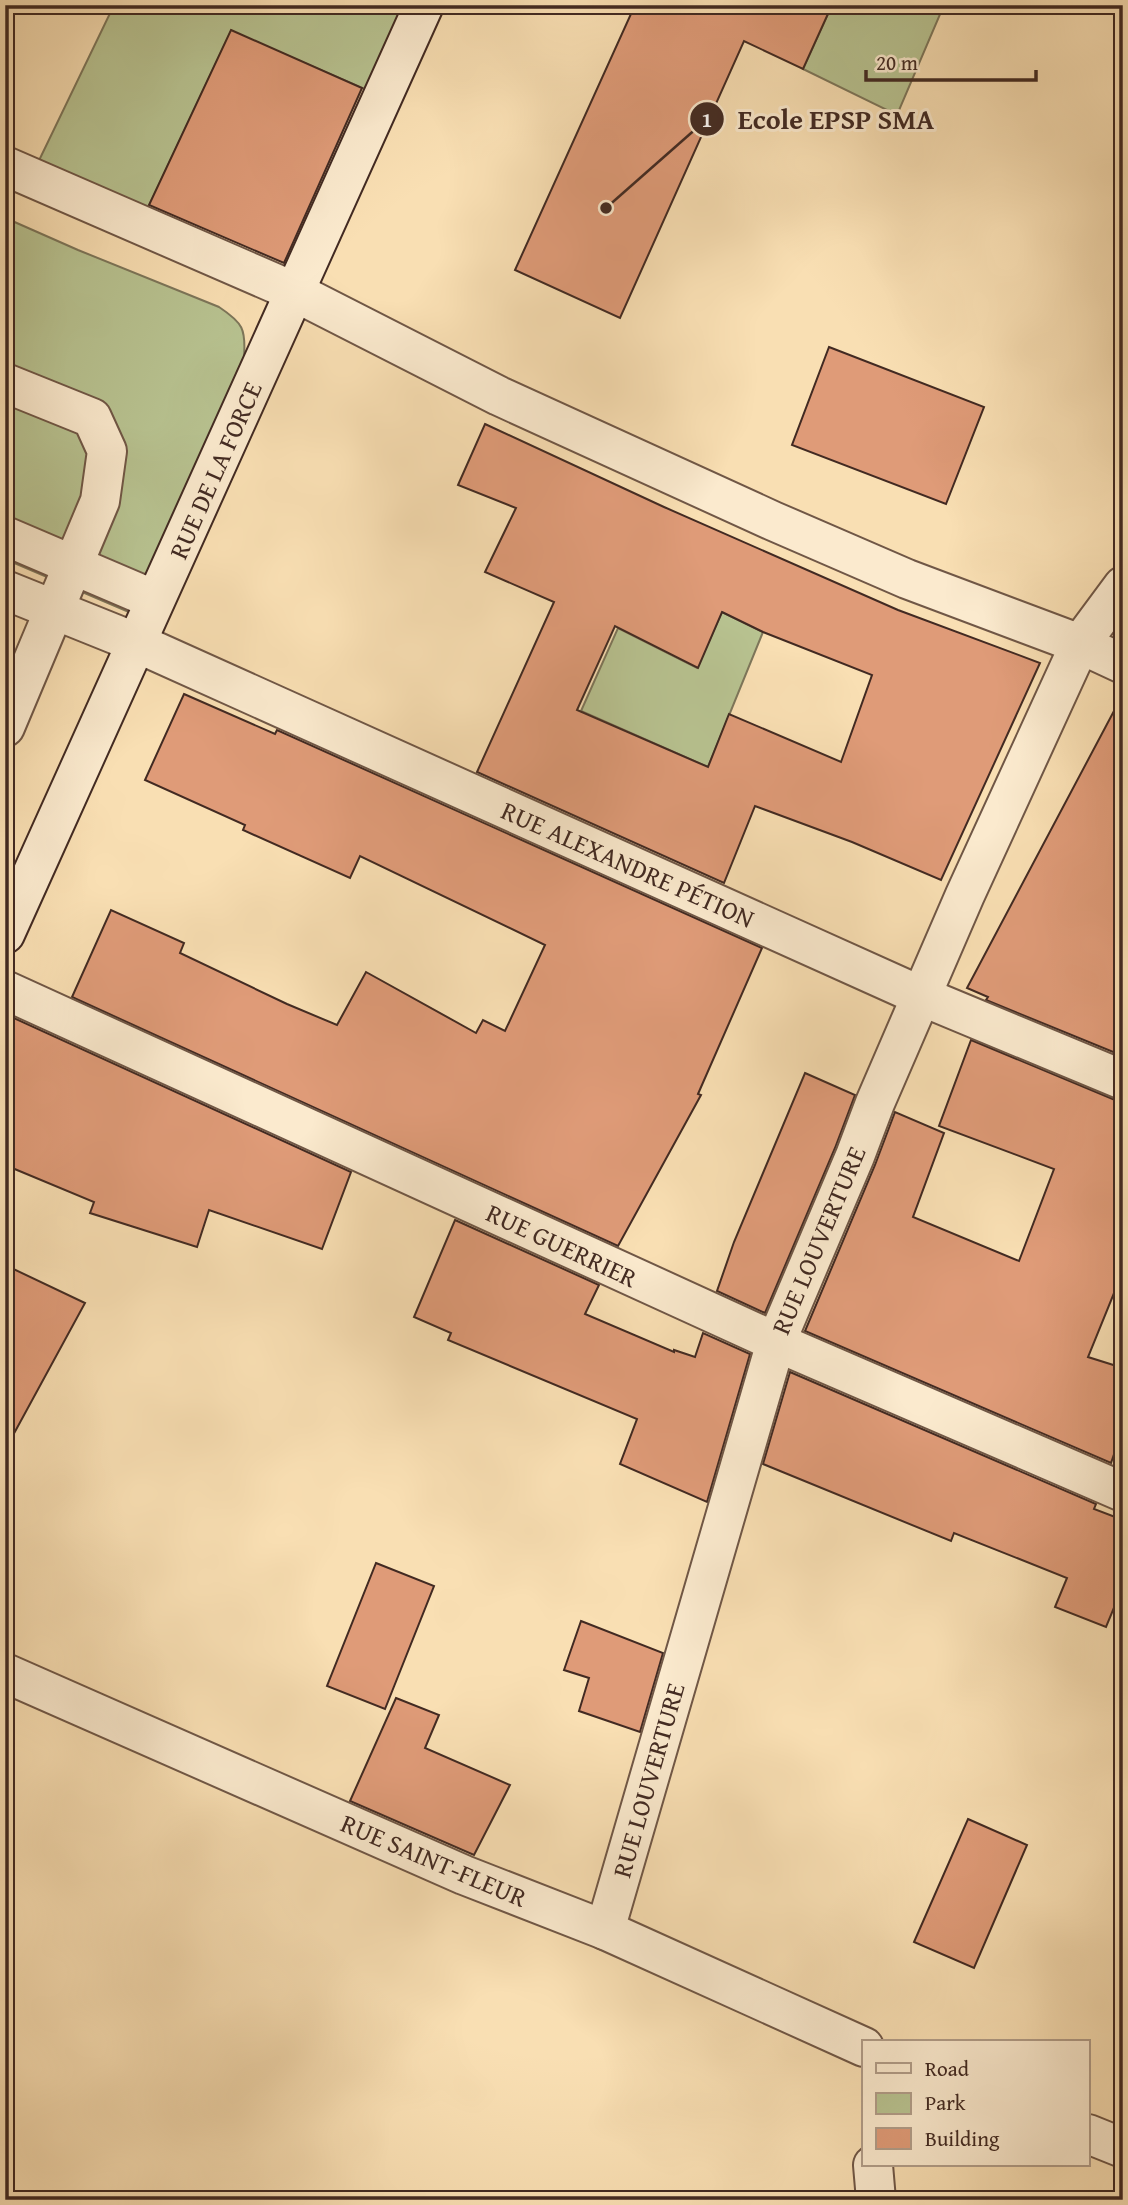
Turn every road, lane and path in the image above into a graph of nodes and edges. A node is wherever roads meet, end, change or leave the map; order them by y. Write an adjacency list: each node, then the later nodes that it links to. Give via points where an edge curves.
1 (424, 5): 3 (street, RUE DE LA FORCE)
2 (8, 174): 3 (street)
3 (295, 292): 9 (street, RUE DE LA FORCE); 12 (street, via 499,396 773,521 907,579)
4 (6, 385): 6 (street, via 92,418 107,451 100,502)
5 (5, 536): 6 (street)
6 (73, 564): 9 (street); 10 (street)
7 (1123, 586): 12 (street, RUE LOUVERTURE)
8 (5, 590): 10 (street, RUE ALEXANDRE PÉTION)
9 (155, 600): 11 (street, RUE DE LA FORCE)
10 (55, 610): 11 (street, RUE ALEXANDRE PÉTION); 14 (street)
11 (137, 643): 16 (street, RUE DE LA FORCE); 18 (street, RUE ALEXANDRE PÉTION)
12 (1080, 644): 13 (street); 18 (street, RUE LOUVERTURE)
13 (1123, 664)
14 (14, 681): 15 (street)
15 (5, 727)
16 (5, 934)
17 (5, 990): 20 (street, RUE GUERRIER)
18 (921, 996): 19 (street, RUE ALEXANDRE PÉTION); 20 (street, RUE LOUVERTURE)
19 (1123, 1080)
20 (776, 1342): 21 (street, RUE GUERRIER); 23 (street, RUE LOUVERTURE)
21 (1123, 1492)
22 (5, 1673): 23 (street, RUE SAINT-FLEUR, via 464,1875)
23 (605, 1930): 24 (street, RUE SAINT-FLEUR)
24 (862, 2056)
25 (1090, 2135): 26 (street)
26 (1123, 2148)
27 (873, 2166): 28 (street)
28 (876, 2200)

